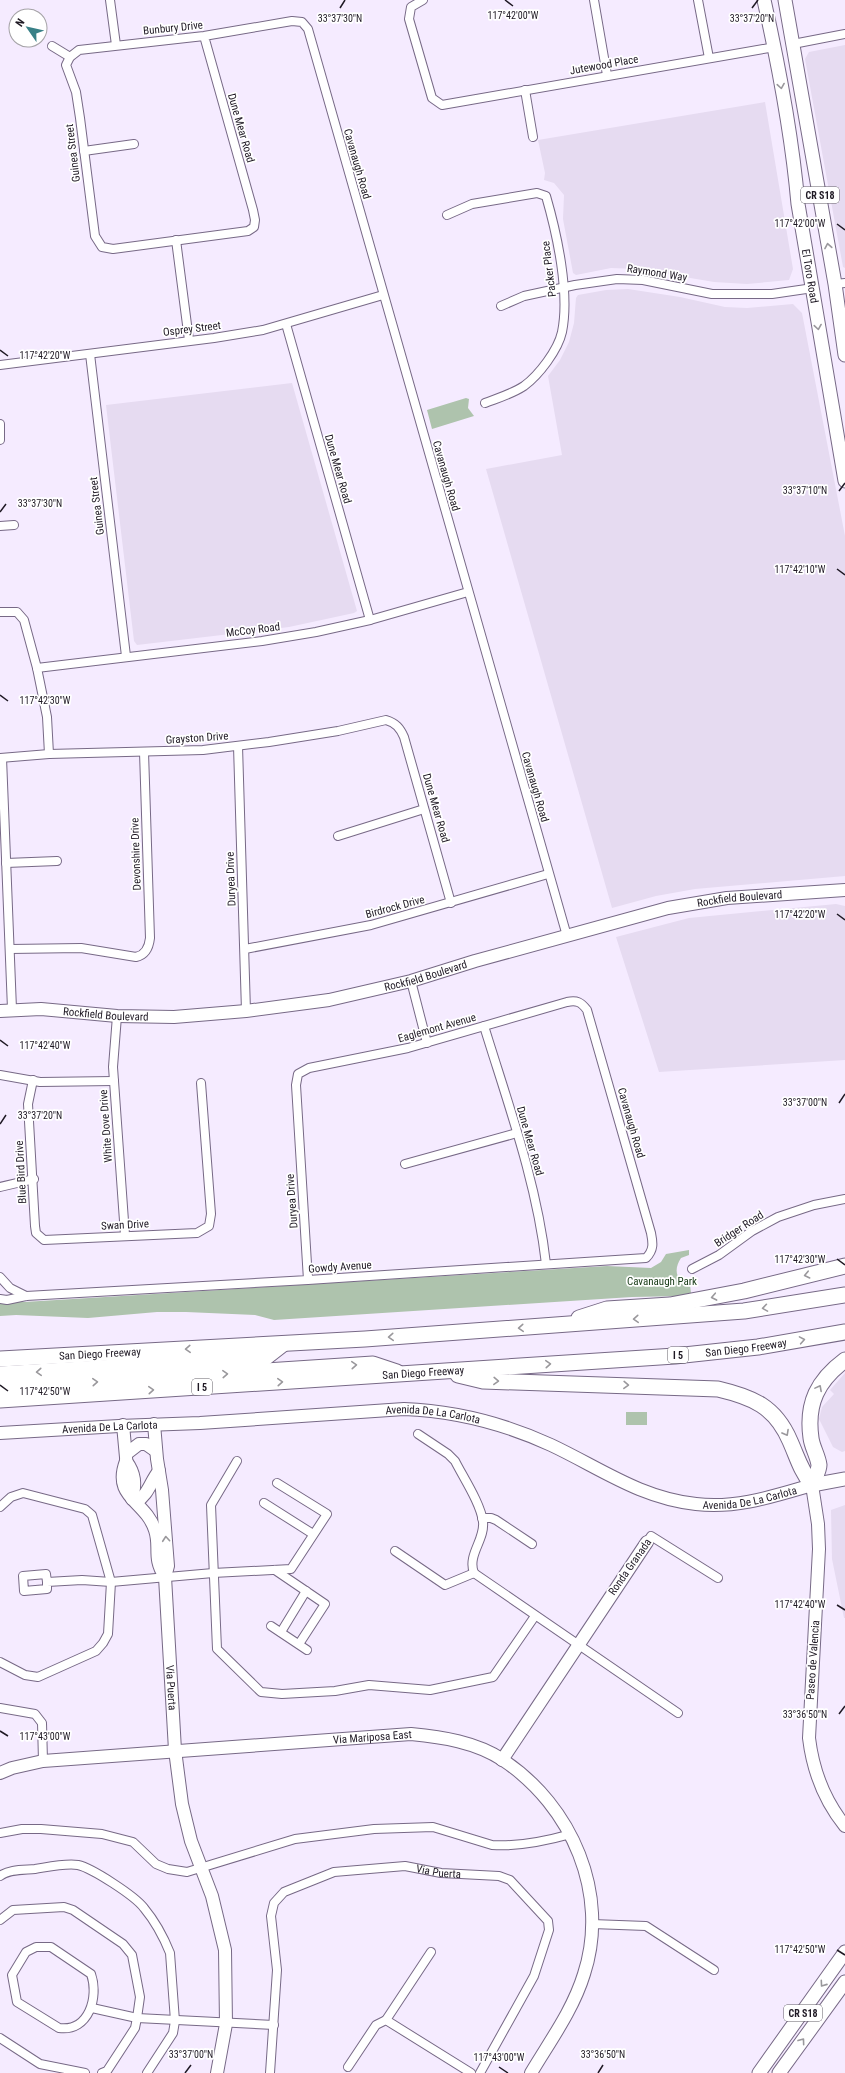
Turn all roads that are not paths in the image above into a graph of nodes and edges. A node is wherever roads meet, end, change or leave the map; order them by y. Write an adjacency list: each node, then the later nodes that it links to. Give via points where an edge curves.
1 (110, 0): 11 (street)
2 (423, 0): 17 (street, Jutewood Place, via 411,7 409,19 432,98 448,105)
3 (594, 0): 16 (street)
4 (698, 0): 15 (street)
5 (764, 0): 13 (main road, El Toro Road / CR S18)
6 (785, 0): 10 (main road, El Toro Road / CR S18)
7 (302, 22): 9 (street, Bunbury Drive, via 292,21); 26 (street, Cavanaugh Road, via 308,29)
8 (845, 34): 10 (street)
9 (204, 36): 11 (street, Bunbury Drive); 22 (street, Dune Mear Road, via 255,220 254,227 248,231)
10 (793, 44): 13 (main road); 23 (main road, El Toro Road / CR S18, one-way to 10)
11 (116, 45): 14 (street, Bunbury Drive, via 79,50)
12 (52, 46): 14 (street)
13 (775, 47): 15 (street, Jutewood Place); 25 (main road, El Toro Road / CR S18, one-way to 25)
14 (70, 57): 20 (street, Guinea Street, via 66,65 67,72 76,92)
15 (709, 58): 16 (street, Jutewood Place)
16 (607, 75): 17 (street, Jutewood Place)
17 (525, 90): 18 (street)
18 (533, 137)
19 (134, 144): 20 (street)
20 (84, 150): 22 (street, Guinea Street, via 95,236 102,247 113,249)
21 (447, 215): 24 (street, Packer Place, via 472,204 519,195 546,196 553,219)
22 (176, 240): 29 (street)
23 (840, 284): 25 (main road); 31 (main road, El Toro Road / CR S18)
24 (564, 288): 25 (street, Raymond Way, via 617,279 643,280 712,294 772,294); 27 (street, Raymond Way, via 524,296); 33 (street, Packer Place, via 562,331 543,368 524,386)
25 (813, 288): 36 (main road, El Toro Road / CR S18, one-way to 36)
26 (383, 295): 28 (street, Osprey Street); 39 (street, Cavanaugh Road)
27 (501, 306)
28 (286, 324): 29 (street, Osprey Street, via 240,334); 41 (street, Dune Mear Road)
29 (189, 340): 30 (street, Osprey Street)
30 (90, 354): 32 (street, Osprey Street); 42 (street, Guinea Street)
31 (845, 355)
32 (0, 365)
33 (485, 403)
34 (0, 424): 35 (street)
35 (0, 440)
36 (845, 481)
37 (14, 525): 38 (street)
38 (0, 526)
39 (468, 592): 41 (street, McCoy Road); 53 (street, Cavanaugh Road)
40 (0, 612): 43 (street, via 17,612 24,620)
41 (370, 620): 42 (street, McCoy Road, via 289,637)
42 (126, 656): 43 (street, McCoy Road)
43 (37, 668): 47 (street, via 47,716)
44 (394, 723): 45 (street, Grayston Drive, via 386,720 338,731); 49 (street, Dune Mear Road, via 401,729)
45 (238, 746): 46 (street, Grayston Drive, via 182,752); 58 (street, Duryea Drive)
46 (144, 752): 47 (street, Grayston Drive); 57 (street, Devonshire Drive, via 150,938 144,954 136,957 81,948)
47 (49, 754): 48 (street, Grayston Drive)
48 (1, 758): 52 (street)
49 (424, 809): 50 (street); 55 (street, Dune Mear Road)
50 (338, 836)
51 (57, 861): 52 (street)
52 (6, 863): 57 (street)
53 (548, 874): 55 (street, Birdrock Drive); 56 (street, Cavanaugh Road)
54 (845, 890): 56 (main road, Rockfield Boulevard, via 707,900)
55 (451, 903): 58 (street, Birdrock Drive, via 341,932)
56 (567, 936): 59 (main road, Rockfield Boulevard)
57 (10, 949): 61 (street)
58 (245, 949): 62 (street, Duryea Drive)
59 (411, 981): 62 (main road, Rockfield Boulevard, via 329,1000); 65 (street)
60 (581, 1003): 64 (street, Eaglemont Avenue, via 574,1000); 78 (street, Cavanaugh Road, via 587,1010 651,1233)
61 (6, 1010): 63 (main road, Rockfield Boulevard, via 41,1009)
62 (246, 1011): 63 (main road, Rockfield Boulevard, via 180,1017)
63 (117, 1016): 69 (street, White Dove Drive, via 113,1053)
64 (484, 1026): 65 (street, Eaglemont Avenue); 71 (street, Dune Mear Road)
65 (426, 1043): 66 (street, Eaglemont Avenue, via 309,1068)
66 (298, 1074): 83 (street, Duryea Drive, via 296,1085)
67 (0, 1075): 68 (street)
68 (33, 1080): 69 (street); 73 (street, Blue Bird Drive, via 28,1104)
69 (114, 1081): 76 (street, White Dove Drive)
70 (201, 1083): 76 (street, Swan Drive, via 211,1214 209,1226 197,1233)
71 (517, 1132): 72 (street); 79 (street, Dune Mear Road, via 538,1207)
72 (405, 1164)
73 (34, 1179): 74 (street); 77 (street, Blue Bird Drive, via 36,1233)
74 (0, 1187)
75 (845, 1199): 81 (street, Bridger Road, via 814,1205 778,1217)
76 (125, 1235): 77 (street, Swan Drive, via 50,1240)
77 (39, 1237)
78 (652, 1252): 79 (street, Gowdy Avenue, via 646,1258 640,1259)
79 (546, 1264): 83 (street, Gowdy Avenue)
80 (845, 1266): 87 (highway, one-way to 87, via 744,1291 670,1305 607,1309)
81 (692, 1269)
82 (0, 1277): 85 (street, via 10,1288)
83 (308, 1280): 85 (street, Gowdy Avenue)
84 (845, 1295): 87 (highway, San Diego Freeway, one-way to 87, via 744,1311)
85 (26, 1296): 86 (street, Gowdy Avenue)
86 (0, 1299)
87 (559, 1325): 89 (highway, San Diego Freeway, one-way to 89)
88 (845, 1332): 92 (highway, San Diego Freeway / I 5, one-way to 88, via 682,1355 758,1347)
89 (283, 1344): 90 (highway, San Diego Freeway, one-way to 90); 93 (highway, one-way to 93, via 265,1358)
90 (0, 1359)
91 (845, 1360): 107 (highway, one-way to 91, via 819,1465 811,1439 810,1417 813,1400 826,1377)
92 (444, 1372): 94 (highway, San Diego Freeway / I 5); 107 (highway, one-way to 107, via 483,1381 718,1389 745,1396 761,1404 781,1423 801,1471)
93 (0, 1374)
94 (404, 1375): 95 (highway, one-way to 94, via 373,1364); 96 (highway, San Diego Freeway / I 5, one-way to 94)
95 (0, 1388)
96 (0, 1400)
97 (154, 1424): 98 (main road, Avenida De La Carlota); 101 (main road, Via Puerta); 107 (main road, Avenida De La Carlota, via 404,1409 434,1410 466,1415 523,1433 552,1445 630,1486 662,1498 722,1505 748,1502)
98 (123, 1425): 99 (main road, Avenida De La Carlota); 102 (main road)
99 (0, 1433)
100 (418, 1434): 111 (street, via 455,1461)
101 (156, 1451): 102 (main road, via 146,1444 139,1444); 104 (main road, Via Puerta)
102 (126, 1458): 108 (main road, Via Puerta, via 122,1471 123,1482 126,1493)
103 (237, 1461): 117 (street, via 211,1506)
104 (159, 1471): 108 (main road, via 152,1479 150,1489 144,1498); 119 (main road, Via Puerta, one-way to 104, via 168,1566)
105 (845, 1479): 107 (main road, Avenida De La Carlota)
106 (277, 1483): 112 (street, via 326,1514)
107 (812, 1485): 137 (main road, Paseo de Valencia, via 819,1549 809,1738 813,1764 823,1791)
108 (134, 1500): 119 (main road, Via Puerta, via 147,1512 155,1531 158,1566)
109 (264, 1503): 112 (street)
110 (0, 1507): 122 (street, via 12,1497 23,1493 84,1509 92,1515)
111 (482, 1518): 114 (street, via 496,1520); 118 (street, via 483,1527 472,1562)
112 (313, 1534): 116 (street, via 291,1569)
113 (647, 1542): 120 (street, Ronda Granada, via 651,1536); 128 (main road, Ronda Granada)
114 (532, 1544)
115 (395, 1551): 118 (street, via 445,1585)
116 (275, 1570): 117 (street); 123 (street)
117 (213, 1573): 119 (street); 124 (street, via 217,1649 261,1692 282,1694 335,1691 369,1685 430,1690 493,1677)
118 (474, 1573): 124 (street)
119 (165, 1577): 122 (street); 133 (main road, Via Puerta)
120 (718, 1578)
121 (47, 1582): 122 (street)
122 (111, 1582): 130 (street, via 108,1634 96,1651 38,1677 25,1675)
123 (306, 1591): 126 (street); 127 (street, via 325,1604)
124 (535, 1616): 128 (street)
125 (271, 1626): 126 (street)
126 (281, 1632): 127 (street)
127 (299, 1644): 129 (street)
128 (579, 1644): 132 (street); 134 (main road, Ronda Granada)
129 (307, 1650)
130 (0, 1662)
131 (0, 1708): 135 (street, via 35,1714 39,1718 42,1723)
132 (678, 1713)
133 (175, 1750): 134 (main road, Via Mariposa East, via 411,1734 439,1736); 135 (main road, Via Mariposa East); 140 (main road, Via Puerta, via 182,1804 191,1841)
134 (502, 1760): 139 (main road, Via Mariposa East, via 524,1776 552,1805)
135 (43, 1761): 136 (main road, Via Mariposa East)
136 (0, 1773)
137 (845, 1826)
138 (0, 1832): 140 (street, via 41,1829 102,1834 133,1842 156,1864 168,1869 187,1872)
139 (571, 1834): 140 (street, via 550,1841 501,1846 433,1827 374,1829 295,1839); 143 (main road, Via Mariposa East, via 588,1878)
140 (202, 1867): 152 (main road, Via Puerta, via 225,1950)
141 (0, 1876): 151 (street, via 15,1870 76,1865 89,1869 136,1900 144,1907 170,1953)
142 (0, 1920): 149 (street, via 13,1910 64,1907 73,1910 123,1944 132,1955 139,1986)
143 (592, 1924): 146 (street, via 646,1926); 163 (main road, Via Mariposa East, via 584,1974 572,2004)
144 (431, 1952): 150 (street)
145 (845, 1952): 164 (main road, CR S18, one-way to 164)
146 (714, 1970)
147 (845, 1982): 165 (main road, CR S18, one-way to 147)
148 (92, 2008): 148 (street, via 94,1981 91,1974 51,1947 36,1947 26,1952 12,1975 16,1998 21,2006 53,2026 64,2029 81,2021); 149 (street)
149 (137, 2018): 151 (street); 157 (street, via 135,2028 107,2070)
150 (386, 2020): 155 (street, via 376,2025); 161 (street)
151 (175, 2021): 152 (street); 158 (street, via 173,2033)
152 (226, 2024): 153 (street); 159 (main road, Via Puerta)
153 (274, 2025): 160 (street, Via Puerta); 162 (street, Via Puerta, via 277,1970 271,1916 274,1904 284,1892 334,1872 405,1866 441,1873 499,1876 510,1880 542,1913 548,1921 549,1930 534,1976)
154 (0, 2038): 156 (street, via 40,2064)
155 (348, 2066)
156 (85, 2073)
157 (102, 2073)
158 (147, 2073)
159 (217, 2073)
160 (270, 2073)
161 (471, 2073)
162 (480, 2073)
163 (531, 2073)
164 (759, 2073)
165 (779, 2073)

